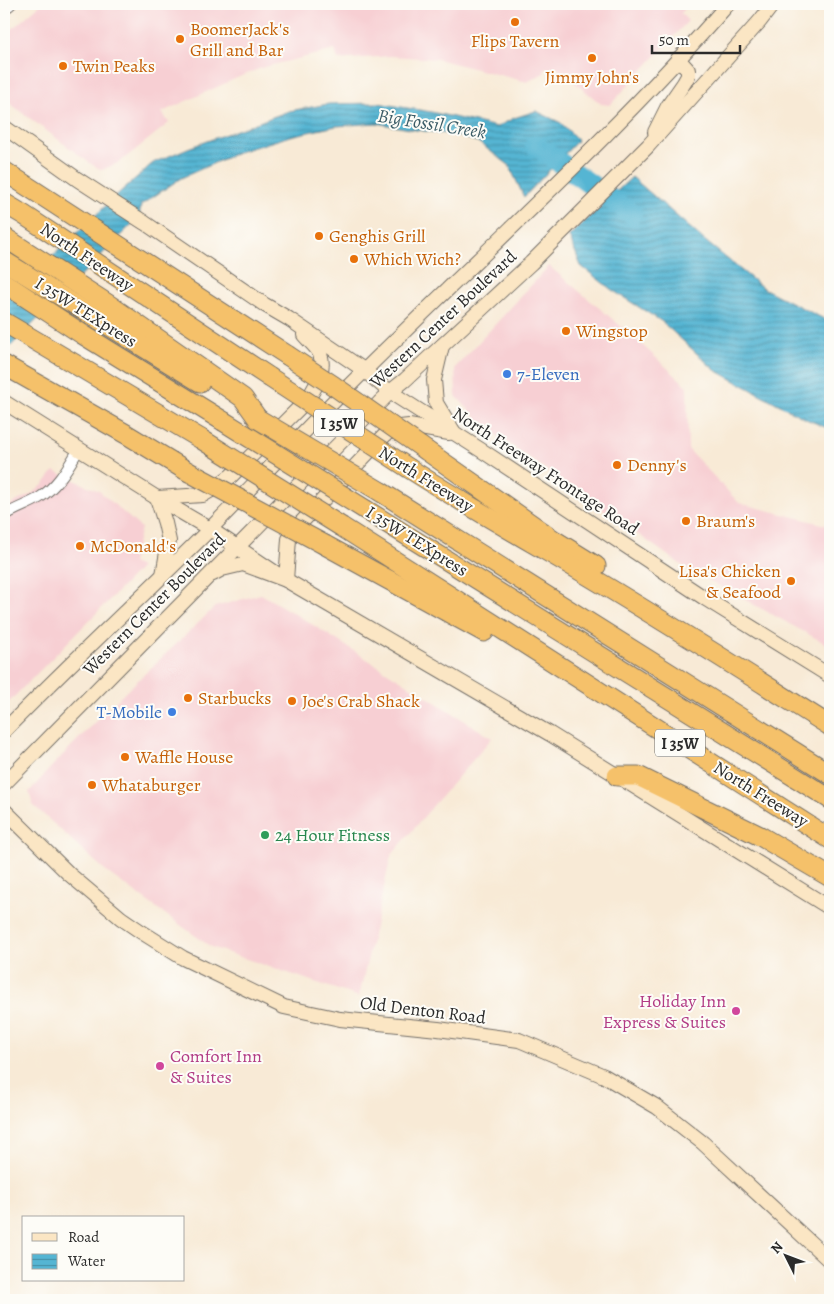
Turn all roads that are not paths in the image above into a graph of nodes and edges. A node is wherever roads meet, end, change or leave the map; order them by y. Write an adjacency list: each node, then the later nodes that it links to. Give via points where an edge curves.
1 (11, 4): 4 (street)
2 (728, 4): 5 (main road, Western Center Boulevard)
3 (773, 4): 7 (main road, Western Center Boulevard)
4 (4, 10)
5 (678, 59): 7 (main road, via 688,70 688,76); 18 (main road, Western Center Boulevard, via 524,216)
6 (4, 127): 14 (main road)
7 (648, 146): 16 (main road, Western Center Boulevard)
8 (4, 171): 31 (highway, bridge, via 287,354 554,540 687,624)
9 (4, 203): 31 (highway, North Freeway / I 35W, bridge, via 464,504)
10 (4, 237): 13 (highway)
11 (4, 261): 13 (highway, I 35W TEXpress)
12 (4, 283): 40 (highway, I 35W TEXpress, bridge)
13 (104, 313): 37 (highway, I 35W TEXpress, bridge, via 243,398 258,419 381,492)
14 (289, 319): 18 (main road); 23 (main road, via 319,352 320,375 308,399 213,490 204,495)
15 (4, 322): 30 (highway, North Freeway / I 35W, bridge, via 201,439)
16 (442, 346): 19 (main road, Western Center Boulevard); 21 (main road, via 434,380 436,403)
17 (4, 365): 30 (highway, bridge, via 187,471 502,642)
18 (364, 370): 19 (main road); 25 (main road, Western Center Boulevard)
19 (390, 392): 21 (main road, North Freeway Frontage Road); 26 (main road, Western Center Boulevard)
20 (5, 403): 22 (main road)
21 (455, 434): 29 (main road, via 409,426 400,426 386,434 289,538); 32 (main road, North Freeway Frontage Road)
22 (79, 448): 23 (main road); 24 (street, via 53,487)
23 (157, 498): 25 (main road); 27 (main road, via 169,542)
24 (4, 516)
25 (210, 529): 26 (main road); 27 (main road, Western Center Boulevard)
26 (237, 546): 28 (main road, Western Center Boulevard); 29 (main road)
27 (163, 574): 36 (main road, Western Center Boulevard)
28 (204, 580): 29 (main road, via 222,569 243,564); 39 (main road, Western Center Boulevard)
29 (286, 580): 38 (main road, via 520,715)
30 (530, 648): 42 (highway, North Freeway / I 35W)
31 (715, 654): 35 (highway, North Freeway / I 35W)
32 (810, 663): 33 (main road); 34 (main road)
33 (830, 664)
34 (830, 676)
35 (830, 726)
36 (4, 731)
37 (830, 774)
38 (617, 776): 43 (highway, via 638,776 760,836); 44 (main road)
39 (4, 784)
40 (830, 800)
41 (4, 810): 45 (main road, Old Denton Road, via 69,874 121,918 182,958 284,1007 340,1019 519,1040 604,1076 657,1107 703,1143)
42 (830, 839)
43 (830, 877)
44 (830, 908)
45 (830, 1261)

